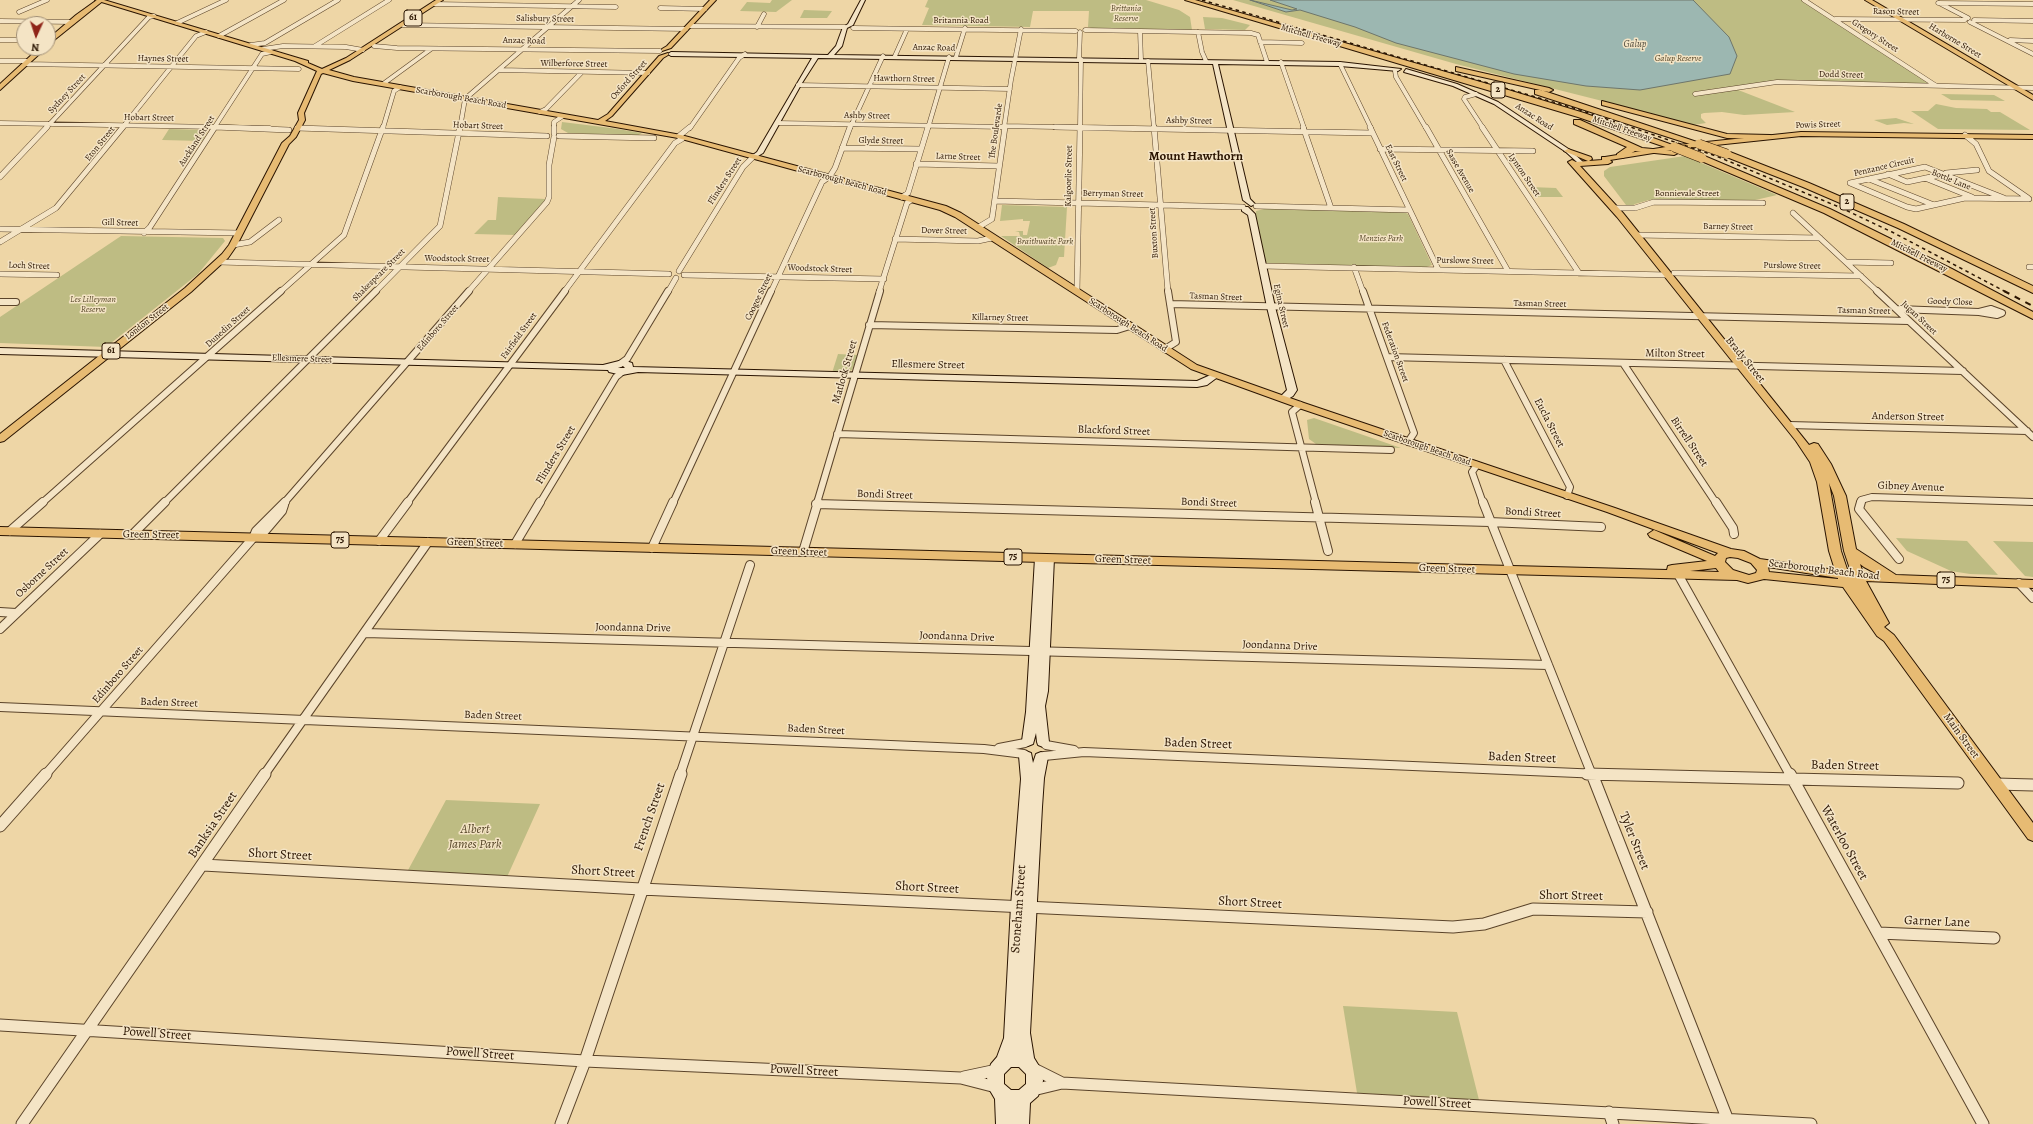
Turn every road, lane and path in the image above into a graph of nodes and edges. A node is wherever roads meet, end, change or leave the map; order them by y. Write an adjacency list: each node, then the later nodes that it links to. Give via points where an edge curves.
1 (47, 0): 23 (street)
2 (226, 0): 32 (street)
3 (284, 0): 44 (street, Eton Street, via 227,32)
4 (338, 0): 57 (street)
5 (389, 0): 53 (street)
6 (440, 0): 17 (main road, 61)
7 (579, 0): 19 (street)
8 (713, 0): 22 (main road, Oxford Street)
9 (863, 0): 37 (street)
10 (1188, 0): 49 (highway, Mitchell Freeway / 2)
11 (1804, 0): 26 (street, Gregory Street)
12 (1868, 0): 27 (main road, Harborne Street)
13 (1872, 0): 27 (main road, Harborne Street)
14 (1933, 0): 16 (street)
15 (101, 1): 25 (main road, Scarborough Beach Road); 31 (highway)
16 (1938, 2): 18 (street); 28 (street)
17 (434, 4): 19 (street); 33 (main road, 61)
18 (2033, 4)
19 (572, 6): 20 (street); 34 (street)
20 (616, 7)
21 (660, 8): 22 (street)
22 (705, 9): 35 (main road, Oxford Street)
23 (19, 12)
24 (764, 14): 36 (street)
25 (157, 17): 32 (main road, Scarborough Beach Road); 81 (street, Sydney Street, via 145,21)
26 (1834, 19): 27 (street, Rason Street); 96 (street, Gregory Street)
27 (1903, 20): 28 (street, Rason Street); 98 (main road, Harborne Street)
28 (1970, 20): 30 (street); 48 (street)
29 (0, 21): 31 (street)
30 (2033, 21)
31 (72, 22): 45 (highway)
32 (177, 23): 44 (main road, Scarborough Beach Road)
33 (403, 25): 34 (street, Salisbury Street); 55 (main road, 61)
34 (548, 27): 35 (street, Salisbury Street); 59 (street)
35 (688, 27): 36 (street, Britannia Road); 60 (main road, Oxford Street)
36 (757, 27): 37 (street, Britannia Road)
37 (848, 28): 39 (street, Britannia Road); 61 (street)
38 (965, 28): 39 (street, Britannia Road); 40 (street, Britannia Road); 69 (street)
39 (907, 29): 67 (street)
40 (1021, 29): 41 (street, Britannia Road); 70 (street, The Boulevarde)
41 (1080, 30): 42 (street, Britannia Road); 71 (street, Kalgoorlie Street)
42 (1140, 31): 43 (street, Britannia Road); 72 (street, Buxton Street)
43 (1198, 32): 51 (street, Britannia Road, via 1255,34); 75 (street)
44 (213, 34): 57 (main road, Scarborough Beach Road); 82 (street, Eton Street, via 195,38)
45 (56, 36)
46 (0, 40): 47 (street)
47 (16, 40)
48 (2008, 40): 50 (street); 62 (street)
49 (1331, 41): 136 (highway, via 1549,111); 217 (highway, Mitchell Freeway / 2, bridge, via 1560,108 1702,158 1827,211)
50 (2033, 41)
51 (1260, 42): 52 (street); 77 (street)
52 (1302, 43)
53 (314, 47): 54 (street, Anzac Road); 57 (street, Anzac Road)
54 (346, 47): 55 (street, Anzac Road); 55 (street, Anzac Road)
55 (369, 48): 56 (street, Anzac Road); 56 (street, Anzac Road); 85 (main road, 61, via 352,61)
56 (398, 48): 58 (street, Anzac Road)
57 (269, 49): 83 (street, Auckland Street, via 260,57); 85 (main road, Scarborough Beach Road)
58 (431, 49): 59 (street, Anzac Road); 93 (street)
59 (521, 50): 60 (street, Anzac Road); 86 (street)
60 (665, 52): 63 (street, Anzac Road); 89 (main road, Oxford Street)
61 (834, 54): 64 (street, Anzac Road); 66 (street, Anzac Road)
62 (2033, 54)
63 (742, 55): 64 (street, Anzac Road); 121 (street, Fairfield Street)
64 (815, 55): 95 (street, Flinders Street)
65 (34, 56): 79 (highway)
66 (882, 56): 67 (street, Anzac Road); 97 (street, Coogee Street)
67 (895, 56): 68 (street, Anzac Road)
68 (949, 57): 69 (street, Anzac Road); 101 (street)
69 (956, 57): 70 (street, Anzac Road)
70 (1016, 58): 71 (street, Anzac Road); 102 (street, The Boulevarde)
71 (1080, 59): 72 (street, Anzac Road); 118 (street, Kalgoorlie Street)
72 (1144, 60): 74 (street, Anzac Road); 119 (street, Buxton Street)
73 (0, 61): 79 (street, Haynes Street)
74 (1188, 61): 75 (street, Anzac Road); 76 (street, Anzac Road)
75 (1204, 61): 76 (street, Anzac Road)
76 (1215, 61): 77 (street, Anzac Road); 123 (street, Egina Street)
77 (1267, 62): 78 (street, Anzac Road)
78 (1281, 62): 80 (street, Anzac Road); 125 (street)
79 (27, 63): 81 (street, Haynes Street); 94 (highway)
80 (1340, 64): 88 (street, Anzac Road, via 1385,68); 127 (street, East Street)
81 (104, 66): 82 (street, Haynes Street); 112 (street, Sydney Street)
82 (173, 67): 83 (street, Haynes Street); 114 (street, Eton Street)
83 (254, 68): 84 (street, Haynes Street); 117 (street, Auckland Street)
84 (299, 69)
85 (325, 70): 90 (main road, Scarborough Beach Road); 91 (main road, Scarborough Beach Road); 92 (main road, London Street / 61)
86 (499, 70): 87 (street, Wilberforce Street); 106 (street)
87 (582, 72): 89 (street, Wilberforce Street); 107 (street)
88 (1399, 72): 103 (street, Anzac Road, via 1435,80); 140 (street, Sasse Avenue)
89 (648, 73): 110 (main road, Oxford Street)
90 (340, 76): 91 (main road, Scarborough Beach Road); 92 (main road)
91 (350, 78): 93 (main road, Scarborough Beach Road)
92 (317, 81): 120 (main road, London Street / 61, via 300,116 302,120)
93 (383, 84): 100 (main road, Scarborough Beach Road)
94 (1, 85)
95 (798, 85): 97 (street, Hawthorn Street); 111 (street, Flinders Street)
96 (1936, 85): 98 (street, Dodd Street); 104 (street, Dodd Street, via 1777,82)
97 (869, 87): 101 (street, Hawthorn Street); 113 (street, Coogee Street)
98 (2016, 87): 99 (street, Dodd Street); 105 (main road, Harborne Street)
99 (2033, 87)
100 (403, 88): 106 (main road, Scarborough Beach Road); 124 (street, Dunedin Street, via 395,94)
101 (939, 88): 102 (street, Hawthorn Street); 115 (street)
102 (1010, 89): 116 (street, The Boulevarde)
103 (1474, 94): 141 (street, Lynton Street, via 1464,99); 142 (street, Anzac Road, via 1496,104); 149 (street, Anzac Road)
104 (1694, 94)
105 (2033, 97)
106 (465, 99): 107 (main road, Scarborough Beach Road); 126 (street, Shakespeare Street)
107 (540, 112): 108 (main road, Scarborough Beach Road)
108 (563, 116): 110 (main road, Scarborough Beach Road); 128 (street, Edinboro Street, via 554,122)
109 (0, 123): 112 (street, Hobart Street)
110 (602, 123): 133 (main road, Scarborough Beach Road)
111 (777, 123): 113 (street, Ashby Street); 146 (street, Flinders Street, via 760,153)
112 (50, 124): 114 (street, Hobart Street); 156 (street, Sydney Street)
113 (852, 124): 115 (street, Ashby Street); 137 (street, Coogee Street)
114 (125, 125): 117 (street, Hobart Street); 178 (street, Eton Street, via 63,201)
115 (928, 125): 116 (street, Ashby Street); 138 (street)
116 (1005, 126): 118 (street, Ashby Street); 151 (street, The Boulevarde)
117 (216, 127): 120 (street, Hobart Street); 179 (street, Auckland Street)
118 (1079, 128): 119 (street, Ashby Street); 166 (street, Kalgoorlie Street)
119 (1155, 128): 123 (street, Ashby Street); 168 (street, Buxton Street)
120 (293, 129): 124 (street, Hobart Street); 180 (main road, London Street / 61)
121 (689, 129): 133 (street, Fairfield Street); 133 (street, via 687,136)
122 (1698, 129): 129 (highway, via 1737,137); 135 (highway); 207 (highway, Mitchell Freeway / 2, bridge, via 1454,68 1588,106 1727,154 1894,223)
123 (1231, 130): 125 (street, Ashby Street); 170 (street, Egina Street)
124 (382, 131): 126 (street, Hobart Street); 190 (street, Dunedin Street, via 346,232)
125 (1305, 131): 127 (street, Ashby Street); 171 (street)
126 (460, 133): 128 (street, Hobart Street); 192 (street, Shakespeare Street, via 440,226)
127 (1372, 133): 139 (street, East Street)
128 (556, 135): 131 (street); 194 (street, Edinboro Street, via 549,165 547,202)
129 (1770, 137): 132 (main road, Powis Street, via 1847,133); 135 (main road, Powis Street)
130 (2033, 137): 132 (main road, Powis Street)
131 (654, 138)
132 (1968, 138): 134 (main road, Powis Street); 135 (main road, Powis Street, via 1833,137); 164 (street, via 1976,144 1989,171)
133 (680, 139): 146 (main road, Scarborough Beach Road); 197 (street, Fairfield Street)
134 (2033, 141)
135 (1731, 143): 144 (main road, Powis Street); 145 (main road, Powis Street)
136 (1631, 146): 144 (highway); 148 (highway, via 1630,151)
137 (842, 148): 138 (street, Glyde Street); 157 (street, Coogee Street, via 835,168)
138 (920, 149): 150 (street)
139 (1380, 149): 140 (street); 173 (street, East Street)
140 (1439, 150): 141 (street); 196 (street, Sasse Avenue)
141 (1499, 151): 143 (street); 199 (street, Lynton Street)
142 (1568, 151): 147 (main road, via 1582,158); 149 (street, Anzac Road)
143 (1533, 152)
144 (1647, 152): 145 (highway); 148 (main road, Powis Street)
145 (1674, 153): 148 (main road, Powis Street)
146 (753, 157): 157 (main road, Scarborough Beach Road); 198 (street, Flinders Street, via 743,166)
147 (1595, 160): 148 (main road, Powis Street); 149 (main road, Powis Street)
148 (1610, 160): 149 (main road, Powis Street); 152 (main road)
149 (1577, 163): 172 (main road, Brady Street); 172 (main road, Brady Street, via 1597,179)
150 (916, 164): 151 (street, Larne Street); 160 (street, via 908,193)
151 (999, 166): 165 (street, The Boulevarde)
152 (1596, 169)
153 (1977, 170): 155 (street)
154 (1888, 174): 155 (street, Penzance Circuit, via 1920,167); 158 (street, via 1907,182); 159 (street, Penzance Circuit)
155 (1944, 174): 158 (street); 162 (street, Penzance Circuit)
156 (0, 177)
157 (827, 177): 160 (main road, Scarborough Beach Road); 204 (street, Coogee Street, via 822,182)
158 (1925, 178): 161 (street, Bottle Lane)
159 (1869, 179): 169 (street); 169 (street, Penzance Circuit, via 1850,183 1906,207 1916,209)
160 (902, 197): 163 (main road, Scarborough Beach Road)
161 (1972, 197): 162 (street, Penzance Circuit); 169 (street, Penzance Circuit)
162 (2004, 198): 164 (street, Penzance Circuit)
163 (911, 200): 176 (main road, Scarborough Beach Road, via 952,212); 184 (street, Matlock Street, via 907,203)
164 (2031, 200)
165 (995, 201): 166 (street, Berryman Street); 176 (street, The Boulevarde, via 992,219)
166 (1078, 203): 168 (street, Berryman Street); 208 (street, Kalgoorlie Street)
167 (1763, 203): 172 (street, Bonnievale Street, via 1654,202 1635,208)
168 (1161, 204): 170 (street, Berryman Street); 211 (street, Buxton Street)
169 (1934, 205)
170 (1249, 206): 171 (street, Berryman Street); 191 (street, Egina Street)
171 (1331, 208): 173 (street, Berryman Street)
172 (1617, 208): 181 (main road, Brady Street)
173 (1409, 210): 195 (street, East Street)
174 (1793, 213): 183 (street, Jugan Street)
175 (279, 220): 186 (street, via 250,242)
176 (977, 228): 182 (main road, Scarborough Beach Road)
177 (0, 229): 178 (street, Gill Street)
178 (21, 230): 179 (street, Gill Street); 185 (street, Eton Street)
179 (144, 233): 180 (street, Gill Street)
180 (239, 233): 186 (main road, London Street / 61)
181 (1639, 235): 183 (street, Barney Street); 201 (main road, Brady Street)
182 (992, 238): 184 (street, Dover Street, via 978,241); 208 (main road, Scarborough Beach Road)
183 (1820, 238): 188 (street, Jugan Street)
184 (895, 239): 206 (street, Matlock Street)
185 (0, 242)
186 (233, 245): 187 (main road, London Street / 61)
187 (220, 262): 190 (street, Woodstock Street); 223 (main road, London Street / 61)
188 (1846, 262): 189 (street); 205 (street, Jugan Street)
189 (1891, 263)
190 (312, 264): 192 (street, Woodstock Street); 224 (street, Dunedin Street)
191 (1262, 266): 193 (street, Purslowe Street); 212 (street, Egina Street)
192 (400, 267): 194 (street, Woodstock Street); 226 (street, Shakespeare Street)
193 (1354, 268): 195 (street, Purslowe Street); 213 (street, Federation Street)
194 (489, 269): 197 (street, Woodstock Street); 228 (street, Edinboro Street)
195 (1438, 269): 196 (street, Purslowe Street)
196 (1508, 271): 199 (street, Purslowe Street)
197 (578, 272): 203 (street, Woodstock Street); 230 (street, Fairfield Street)
198 (682, 273): 203 (street, Woodstock Street); 204 (street, Woodstock Street)
199 (1579, 273): 201 (street, Purslowe Street)
200 (0, 274): 202 (street, Loch Street)
201 (1671, 274): 205 (street, Purslowe Street); 216 (main road, Brady Street)
202 (57, 275)
203 (672, 276): 232 (street, Flinders Street)
204 (778, 276): 206 (street, Woodstock Street); 234 (street, Coogee Street)
205 (1861, 276): 214 (street, Jugan Street)
206 (884, 280): 219 (street, Matlock Street)
207 (2033, 290)
208 (1076, 292): 220 (main road, Scarborough Beach Road)
209 (0, 302): 210 (street)
210 (16, 302)
211 (1170, 304): 212 (street, Tasman Street); 221 (street, Buxton Street, via 1176,342)
212 (1271, 307): 213 (street, Tasman Street); 237 (street, Egina Street, via 1292,390)
213 (1369, 309): 216 (street, Tasman Street); 225 (street, Federation Street)
214 (1897, 309): 215 (street, Goody Close); 218 (street, Jugan Street)
215 (1979, 312)
216 (1705, 316): 218 (street, Tasman Street); 231 (main road, Brady Street)
217 (2033, 316)
218 (1909, 321): 233 (street, Jugan Street)
219 (869, 325): 220 (street, Killarney Street, via 1117,330); 235 (street, Matlock Street)
220 (1130, 326): 221 (main road, Scarborough Beach Road)
221 (1165, 349): 236 (main road, Scarborough Beach Road, via 1194,367)
222 (2, 353): 223 (street, Ellesmere Street)
223 (108, 354): 224 (street, Ellesmere Street); 243 (main road, London Street / 61)
224 (209, 356): 226 (street, Ellesmere Street); 254 (street, Dunedin Street)
225 (1387, 357): 227 (street, Milton Street); 244 (street, Federation Street, via 1414,433)
226 (308, 359): 228 (street, Ellesmere Street); 257 (street, Shakespeare Street)
227 (1504, 360): 229 (street, Milton Street); 248 (street, Eucla Street, via 1570,487)
228 (408, 362): 230 (street, Ellesmere Street); 258 (street, Edinboro Street, via 285,502 282,511 265,531)
229 (1623, 363): 231 (street, Milton Street); 256 (street, Birrell Street, via 1733,528)
230 (509, 365): 232 (street, Ellesmere Street); 259 (street, Fairfield Street)
231 (1746, 366): 233 (street, Milton Street); 239 (main road, Brady Street)
232 (621, 368): 234 (street, Ellesmere Street); 261 (street, Flinders Street)
233 (1963, 371): 240 (street, Jugan Street)
234 (732, 372): 235 (street, Ellesmere Street); 262 (street, Coogee Street)
235 (854, 375): 236 (street, Ellesmere Street, via 1197,384); 241 (street, Matlock Street)
236 (1215, 376): 237 (main road, Scarborough Beach Road)
237 (1283, 399): 238 (main road, Scarborough Beach Road)
238 (1300, 405): 244 (main road, Scarborough Beach Road); 245 (street, via 1292,412)
239 (1793, 425): 240 (street, Anderson Street); 264 (main road, Brady Street, via 1816,449 1834,481 1840,496); 278 (main road, Brady Street, via 1821,476 1834,551)
240 (2027, 431): 242 (street, Jugan Street)
241 (837, 434): 245 (street, Blackford Street); 250 (street, Matlock Street)
242 (2033, 437)
243 (0, 439)
244 (1408, 442): 247 (main road, Scarborough Beach Road)
245 (1302, 447): 246 (street, Blackford Street); 251 (street)
246 (1391, 450)
247 (1477, 465): 248 (main road, Scarborough Beach Road); 252 (street, Tyler Street, via 1472,472)
248 (1567, 496): 266 (main road, Scarborough Beach Road); 270 (main road, Scarborough Beach Road)
249 (2033, 502): 268 (street, Gibney Avenue, via 1872,497 1862,500 1859,509)
250 (816, 504): 251 (street, Bondi Street); 265 (street, Matlock Street)
251 (1320, 517): 252 (street, Bondi Street); 263 (street)
252 (1490, 522): 253 (street, Bondi Street); 272 (street, Tyler Street)
253 (1601, 527)
254 (5, 531): 255 (main road, Green Street / 75)
255 (100, 534): 257 (main road, Green Street / 75); 283 (street, Osborne Street)
256 (1734, 534)
257 (132, 535): 258 (main road, Green Street / 75)
258 (253, 538): 259 (main road, Green Street / 75); 290 (street, Edinboro Street)
259 (379, 541): 260 (main road, Green Street / 75)
260 (428, 542): 261 (main road, Green Street / 75); 285 (street, Banksia Street)
261 (515, 544): 262 (main road, Green Street / 75)
262 (652, 548): 265 (main road, Green Street / 75)
263 (1328, 551)
264 (1850, 551): 277 (main road, via 1868,564); 280 (main road, Brady Street)
265 (803, 552): 267 (main road, Green Street / 75)
266 (1729, 554): 269 (main road, Scarborough Beach Road, via 1744,555); 270 (main road, via 1721,556)
267 (1044, 558): 272 (main road, Green Street / 75); 287 (street, Stoneham Street)
268 (1899, 559)
269 (1758, 562): 274 (main road, via 1763,569); 278 (main road, Scarborough Beach Road / 75)
270 (1719, 563): 273 (main road, Green Street / 75, via 1689,568); 276 (main road, Scarborough Beach Road, via 1725,571)
271 (750, 564): 286 (street, French Street)
272 (1509, 570): 273 (main road, Green Street / 75); 288 (street, Tyler Street)
273 (1598, 572): 275 (main road, Green Street / 75)
274 (1762, 575): 276 (main road, Scarborough Beach Road, via 1752,579); 279 (main road, Scarborough Beach Road / 75)
275 (1679, 576): 276 (main road, Green Street / 75); 296 (street, Waterloo Street)
276 (1736, 576)
277 (1896, 578): 280 (main road, Scarborough Beach Road / 75); 281 (main road, Scarborough Beach Road / 75)
278 (1844, 579): 279 (main road, Scarborough Beach Road / 75); 280 (main road, Main Street); 280 (main road, Scarborough Beach Road / 75)
279 (1818, 580): 280 (main road)
280 (1858, 586): 281 (main road, Scarborough Beach Road / 75); 298 (main road, Main Street, via 1882,633 1890,638)
281 (2029, 589)
282 (0, 612): 283 (street)
283 (16, 613): 284 (street, Osborne Street)
284 (0, 629)
285 (365, 633): 286 (street, Joondanna Drive); 291 (street, Banksia Street)
286 (726, 642): 287 (street, Joondanna Drive); 292 (street, French Street)
287 (1039, 651): 288 (street, Joondanna Drive); 293 (street, Stoneham Street); 294 (street, Stoneham Street, via 1042,691 1038,712)
288 (1548, 665): 295 (street, Tyler Street)
289 (0, 707): 290 (street, Baden Street)
290 (102, 712): 291 (street, Baden Street); 300 (street, Edinboro Street)
291 (304, 720): 292 (street, Baden Street); 302 (street, Banksia Street)
292 (692, 736): 293 (street, Baden Street, via 984,749); 303 (street, French Street)
293 (1026, 748): 294 (street, via 1036,740); 294 (street, via 1033,759); 304 (street, Stoneham Street, via 1028,779)
294 (1044, 750): 295 (street, Baden Street); 304 (street, Stoneham Street, via 1036,792)
295 (1592, 774): 296 (street, Baden Street); 305 (street, Tyler Street)
296 (1792, 778): 297 (street, Baden Street); 306 (street, Waterloo Street)
297 (1958, 782)
298 (1996, 784): 299 (street); 301 (main road, Main Street)
299 (2033, 785)
300 (0, 826)
301 (2033, 835)
302 (203, 865): 303 (street, Short Street); 309 (street, Banksia Street)
303 (641, 889): 304 (street, Short Street); 310 (street, French Street)
304 (1024, 906): 305 (street, Short Street, via 1453,928 1484,924 1533,909); 311 (street, Stoneham Street, via 1012,1038); 312 (street, Stoneham Street, via 1022,1033)
305 (1647, 912): 318 (street, Tyler Street)
306 (1879, 933): 307 (street, Garner Lane); 325 (street, Waterloo Street)
307 (1994, 938)
308 (0, 1025): 309 (street, Powell Street)
309 (89, 1030): 310 (street, Powell Street); 319 (street, Banksia Street)
310 (585, 1061): 313 (street, Powell Street); 320 (street, French Street)
311 (1001, 1066): 312 (street, Powell Street, via 1016,1059); 313 (street, Powell Street); 315 (street, via 994,1079)
312 (1030, 1066): 314 (street, Powell Street); 316 (street, via 1036,1080)
313 (961, 1078): 315 (street, Powell Street)
314 (1062, 1083): 316 (street, Powell Street); 317 (street, Powell Street)
315 (1000, 1091): 316 (street, Powell Street, via 1015,1099); 321 (street)
316 (1028, 1094): 322 (street)
317 (1610, 1112): 318 (street, Powell Street); 323 (street)
318 (1729, 1122): 324 (street, Powell Street)
319 (22, 1124)
320 (562, 1124)
321 (1005, 1124)
322 (1020, 1124)
323 (1613, 1124)
324 (1811, 1124)
325 (1983, 1124)

